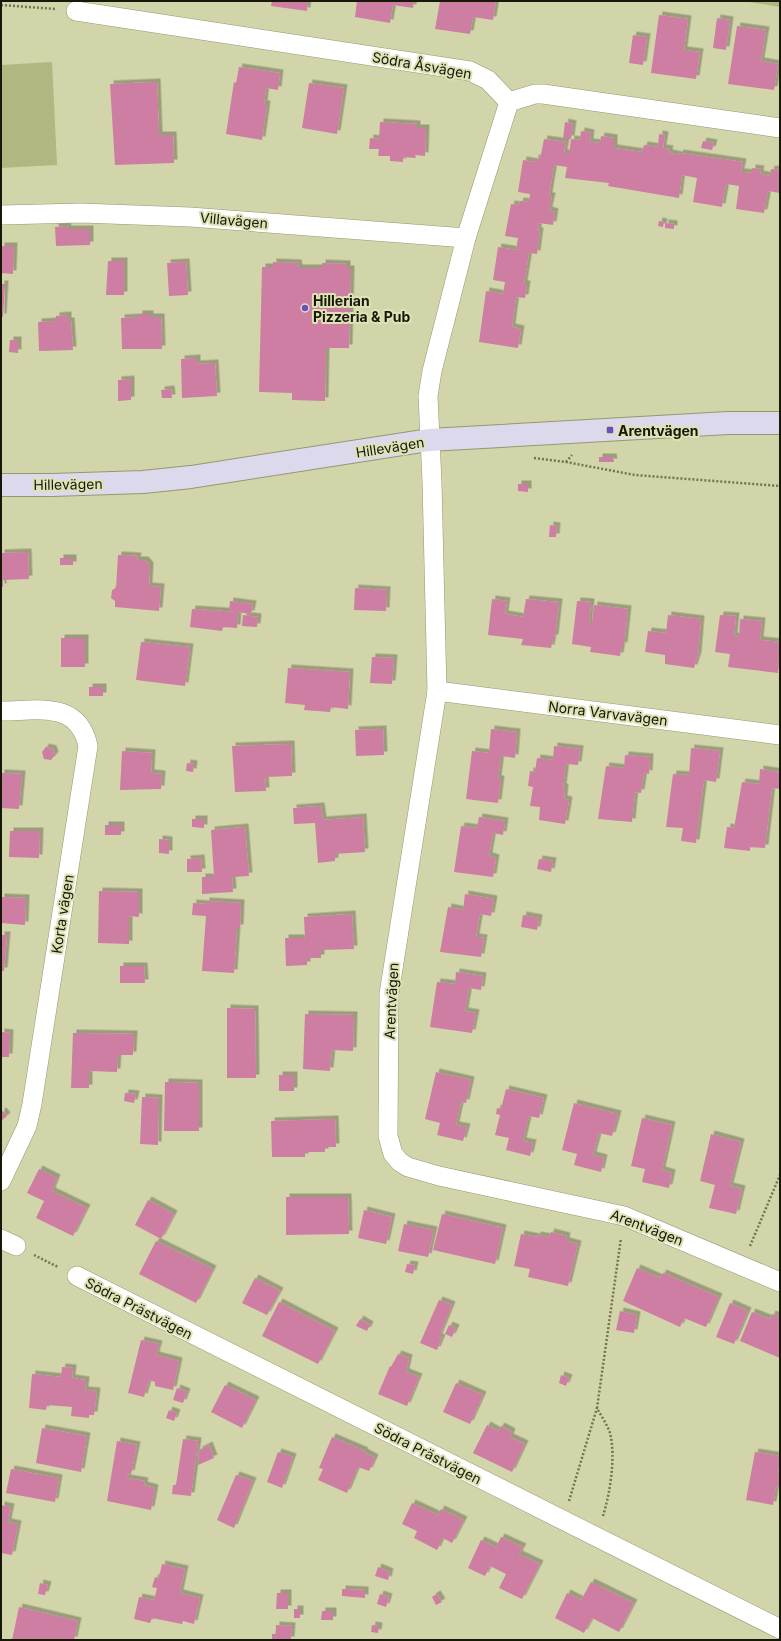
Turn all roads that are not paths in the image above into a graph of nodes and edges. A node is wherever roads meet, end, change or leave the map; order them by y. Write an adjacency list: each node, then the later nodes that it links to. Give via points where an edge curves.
1 (76, 11): 2 (street, Södra Åsvägen, via 463,70 488,80)
2 (509, 102): 3 (street, via 543,94); 5 (street)
3 (780, 128)
4 (1, 215): 5 (street, Villavägen, via 81,213 190,217)
5 (466, 238): 7 (street, via 432,371 428,401)
6 (780, 423): 7 (street, Hillevägen, via 728,423)
7 (429, 440): 8 (street, Hillevägen, via 170,480); 9 (street, Arentvägen)
8 (1, 485)
9 (437, 691): 11 (street, Norra Varvavägen); 14 (street, Arentvägen, via 389,994 390,1146 400,1162 408,1167 624,1216)
10 (1, 711): 12 (street, Korta vägen, via 59,711 68,714 85,733 88,746 32,1104 27,1126)
11 (780, 735)
12 (1, 1181)
13 (77, 1276): 15 (street, Södra Prästvägen)
14 (780, 1282)
15 (780, 1629)

